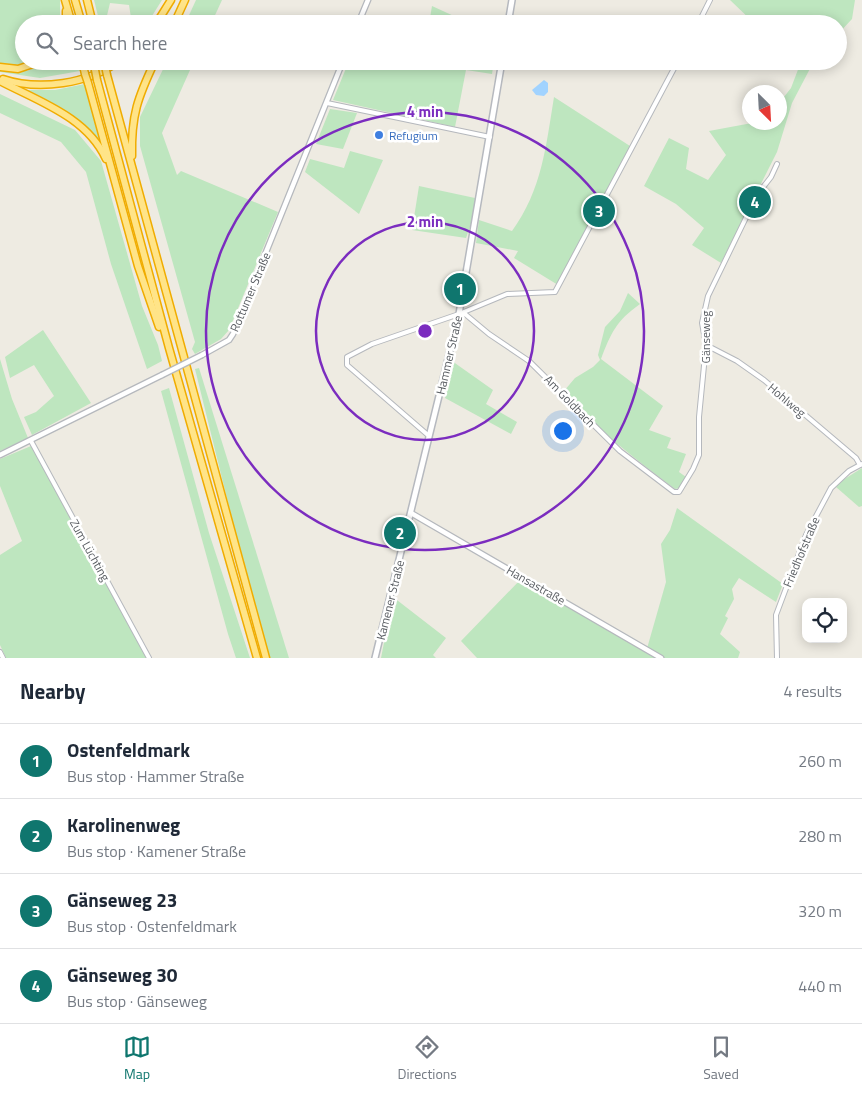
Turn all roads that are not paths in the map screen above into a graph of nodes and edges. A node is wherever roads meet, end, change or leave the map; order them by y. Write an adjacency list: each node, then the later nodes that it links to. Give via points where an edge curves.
1 (65, 0): 9 (highway); 10 (highway)
2 (75, 0): 11 (highway)
3 (87, 0): 12 (highway)
4 (171, 0): 13 (highway)
5 (185, 0): 14 (highway)
6 (368, 0): 15 (street)
7 (512, 0): 16 (main road)
8 (710, 0): 17 (street)
9 (66, 15)
10 (69, 15)
11 (79, 15)
12 (91, 15)
13 (162, 15)
14 (178, 15)
15 (362, 15)
16 (510, 15)
17 (702, 15)
18 (0, 67): 19 (highway)
19 (15, 69)
20 (84, 70): 33 (highway, bridge)
21 (94, 70): 36 (highway, bridge)
22 (102, 70): 28 (highway, via 62,83 27,84)
23 (106, 70): 32 (highway, bridge)
24 (151, 70): 32 (highway, via 133,118)
25 (340, 70): 29 (street, Rottumer Straße)
26 (501, 70): 30 (main road, Hammer Straße)
27 (673, 70): 34 (street, via 557,290 552,293 507,294)
28 (0, 80): 33 (highway, via 84,128 99,147)
29 (327, 103): 30 (street); 38 (street, Rottumer Straße, bridge, via 228,340)
30 (490, 137): 34 (main road, Hammer Straße)
31 (777, 164): 35 (street, Gänseweg, via 757,195 708,296 702,323)
32 (132, 167): 47 (highway)
33 (113, 176): 36 (highway, via 138,266)
34 (459, 314): 37 (main road, Hammer Straße); 37 (street, via 372,344 345,360); 41 (street, Am Goldbach, via 465,314 529,361 620,452)
35 (706, 345): 40 (street, Hohlweg, via 737,361 770,385); 41 (street, Gänseweg, via 699,455)
36 (169, 348): 46 (highway)
37 (430, 437): 42 (main road, Hammer Straße)
38 (31, 442): 39 (street, Rottumer Straße); 45 (street, Zum Lüchting)
39 (0, 455)
40 (861, 465): 50 (street, Friedhofstraße, via 844,474 830,488 803,543 776,615)
41 (678, 492)
42 (411, 513): 48 (main road, Kamener Straße); 49 (street, Hansastraße)
43 (0, 652): 44 (street)
44 (3, 658)
45 (149, 658)
46 (257, 658)
47 (266, 658)
48 (375, 658)
49 (661, 658)
50 (777, 658)

